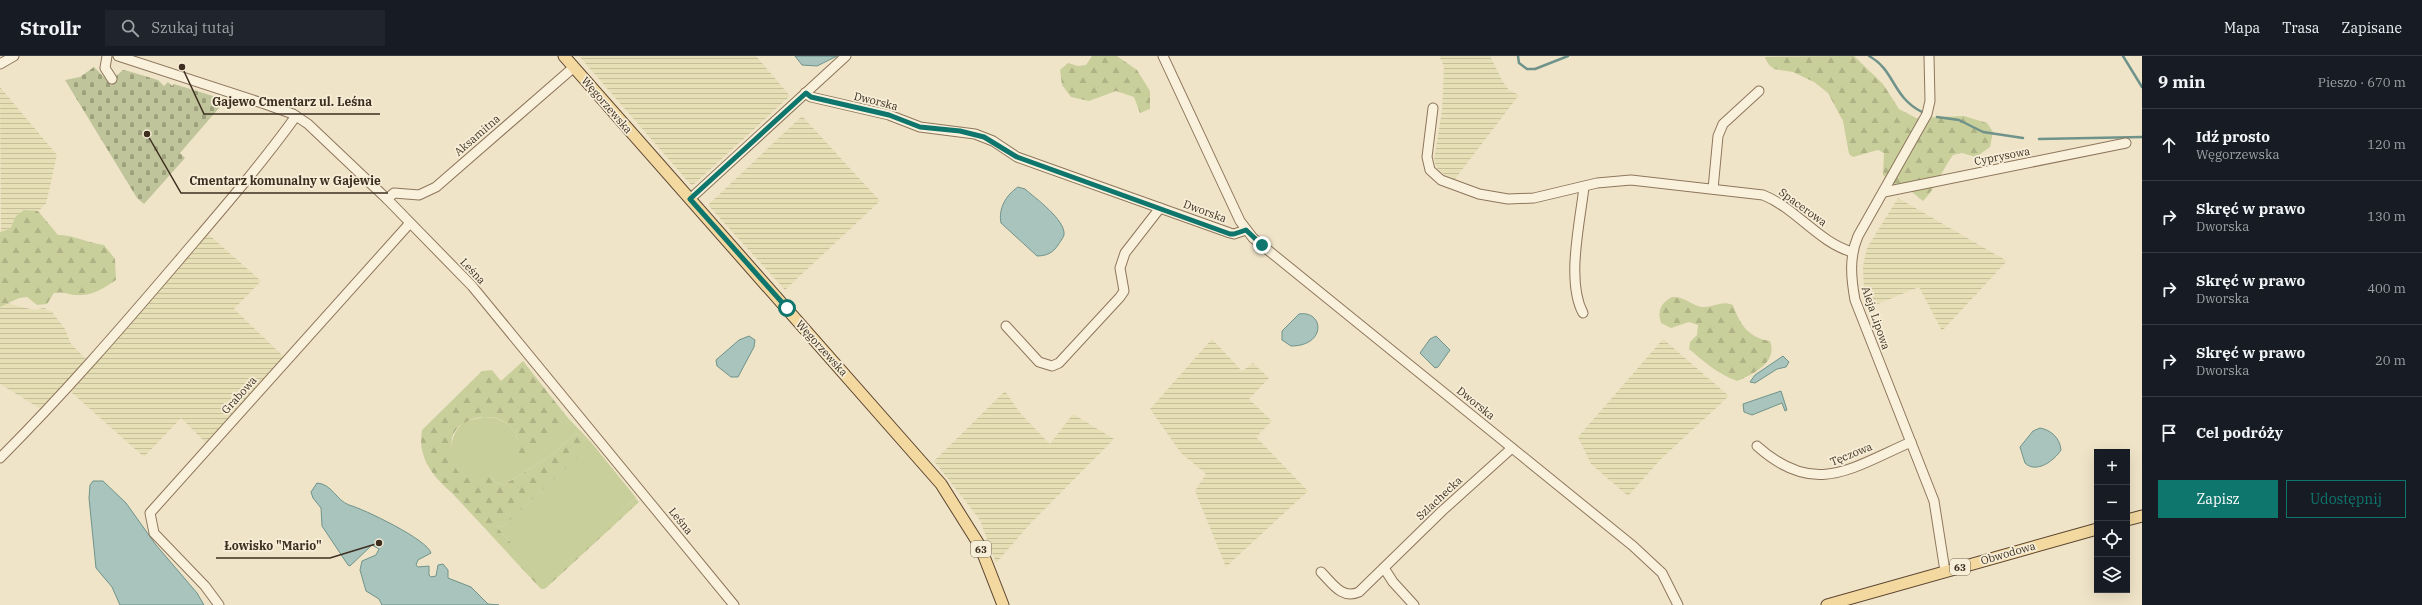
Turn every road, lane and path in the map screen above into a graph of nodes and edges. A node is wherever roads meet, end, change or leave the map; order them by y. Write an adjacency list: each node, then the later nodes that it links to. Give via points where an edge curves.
1 (14, 56): 8 (street)
2 (107, 56): 10 (street, via 106,68)
3 (118, 56): 14 (street, Leśna, via 244,96)
4 (564, 56): 9 (main road, Węgorzewska / 63)
5 (846, 56): 12 (street)
6 (1163, 56): 23 (street)
7 (1929, 56): 18 (street, Aleja Lipowa, via 1930,101 1927,114)
8 (1, 63)
9 (574, 67): 19 (street, Aksamitna, via 436,187 419,195 394,193); 20 (main road, Węgorzewska / 63)
10 (112, 79)
11 (1759, 91): 17 (street, via 1723,124 1718,136)
12 (806, 93): 20 (street); 21 (street, Dworska, via 811,97 889,115 920,127 960,131 984,137 1017,157)
13 (1433, 108): 16 (street, Spacerowa, via 1428,165 1441,180 1479,194 1508,199 1549,196)
14 (296, 116): 19 (street, Leśna, via 308,124); 30 (street, via 269,154 177,262 39,419)
15 (2126, 143): 18 (street, Cyprysowa)
16 (1584, 187): 17 (street, Spacerowa, via 1631,180); 25 (street, via 1574,274 1576,296)
17 (1713, 189): 24 (street, Spacerowa, via 1772,198 1834,245)
18 (1884, 192): 24 (street, Aleja Lipowa, via 1858,236)
19 (387, 199): 22 (street, Leśna)
20 (690, 199): 39 (main road, Węgorzewska / 63, via 941,484 980,546)
21 (1160, 208): 23 (street, Dworska, via 1234,234); 26 (street, via 1124,253 1120,268 1124,290 1120,297 1059,362 1052,366 1038,362)
22 (410, 223): 37 (street, Grabowa, via 150,513 154,533 205,586); 38 (street, Leśna, via 472,286)
23 (1246, 230): 29 (street, Dworska, via 1266,249)
24 (1852, 252): 27 (street, Aleja Lipowa, via 1855,300)
25 (1583, 313)
26 (1006, 326)
27 (1911, 442): 28 (street, Tęczowa, via 1833,475 1810,475 1774,462); 35 (street, Aleja Lipowa, via 1934,501)
28 (1757, 446)
29 (1512, 448): 34 (street, Szlachecka); 41 (street, Dworska, via 1662,573)
30 (0, 458)
31 (2142, 516): 32 (main road)
32 (2130, 519)
33 (2094, 530): 35 (main road, Obwodowa / 63)
34 (1384, 568): 36 (street, Szlachecka, via 1359,592 1348,595); 40 (street)
35 (1946, 571): 42 (main road, Obwodowa / 63)
36 (1321, 572)
37 (219, 605)
38 (734, 605)
39 (1003, 605)
40 (1414, 605)
41 (1678, 605)
42 (1828, 605)

